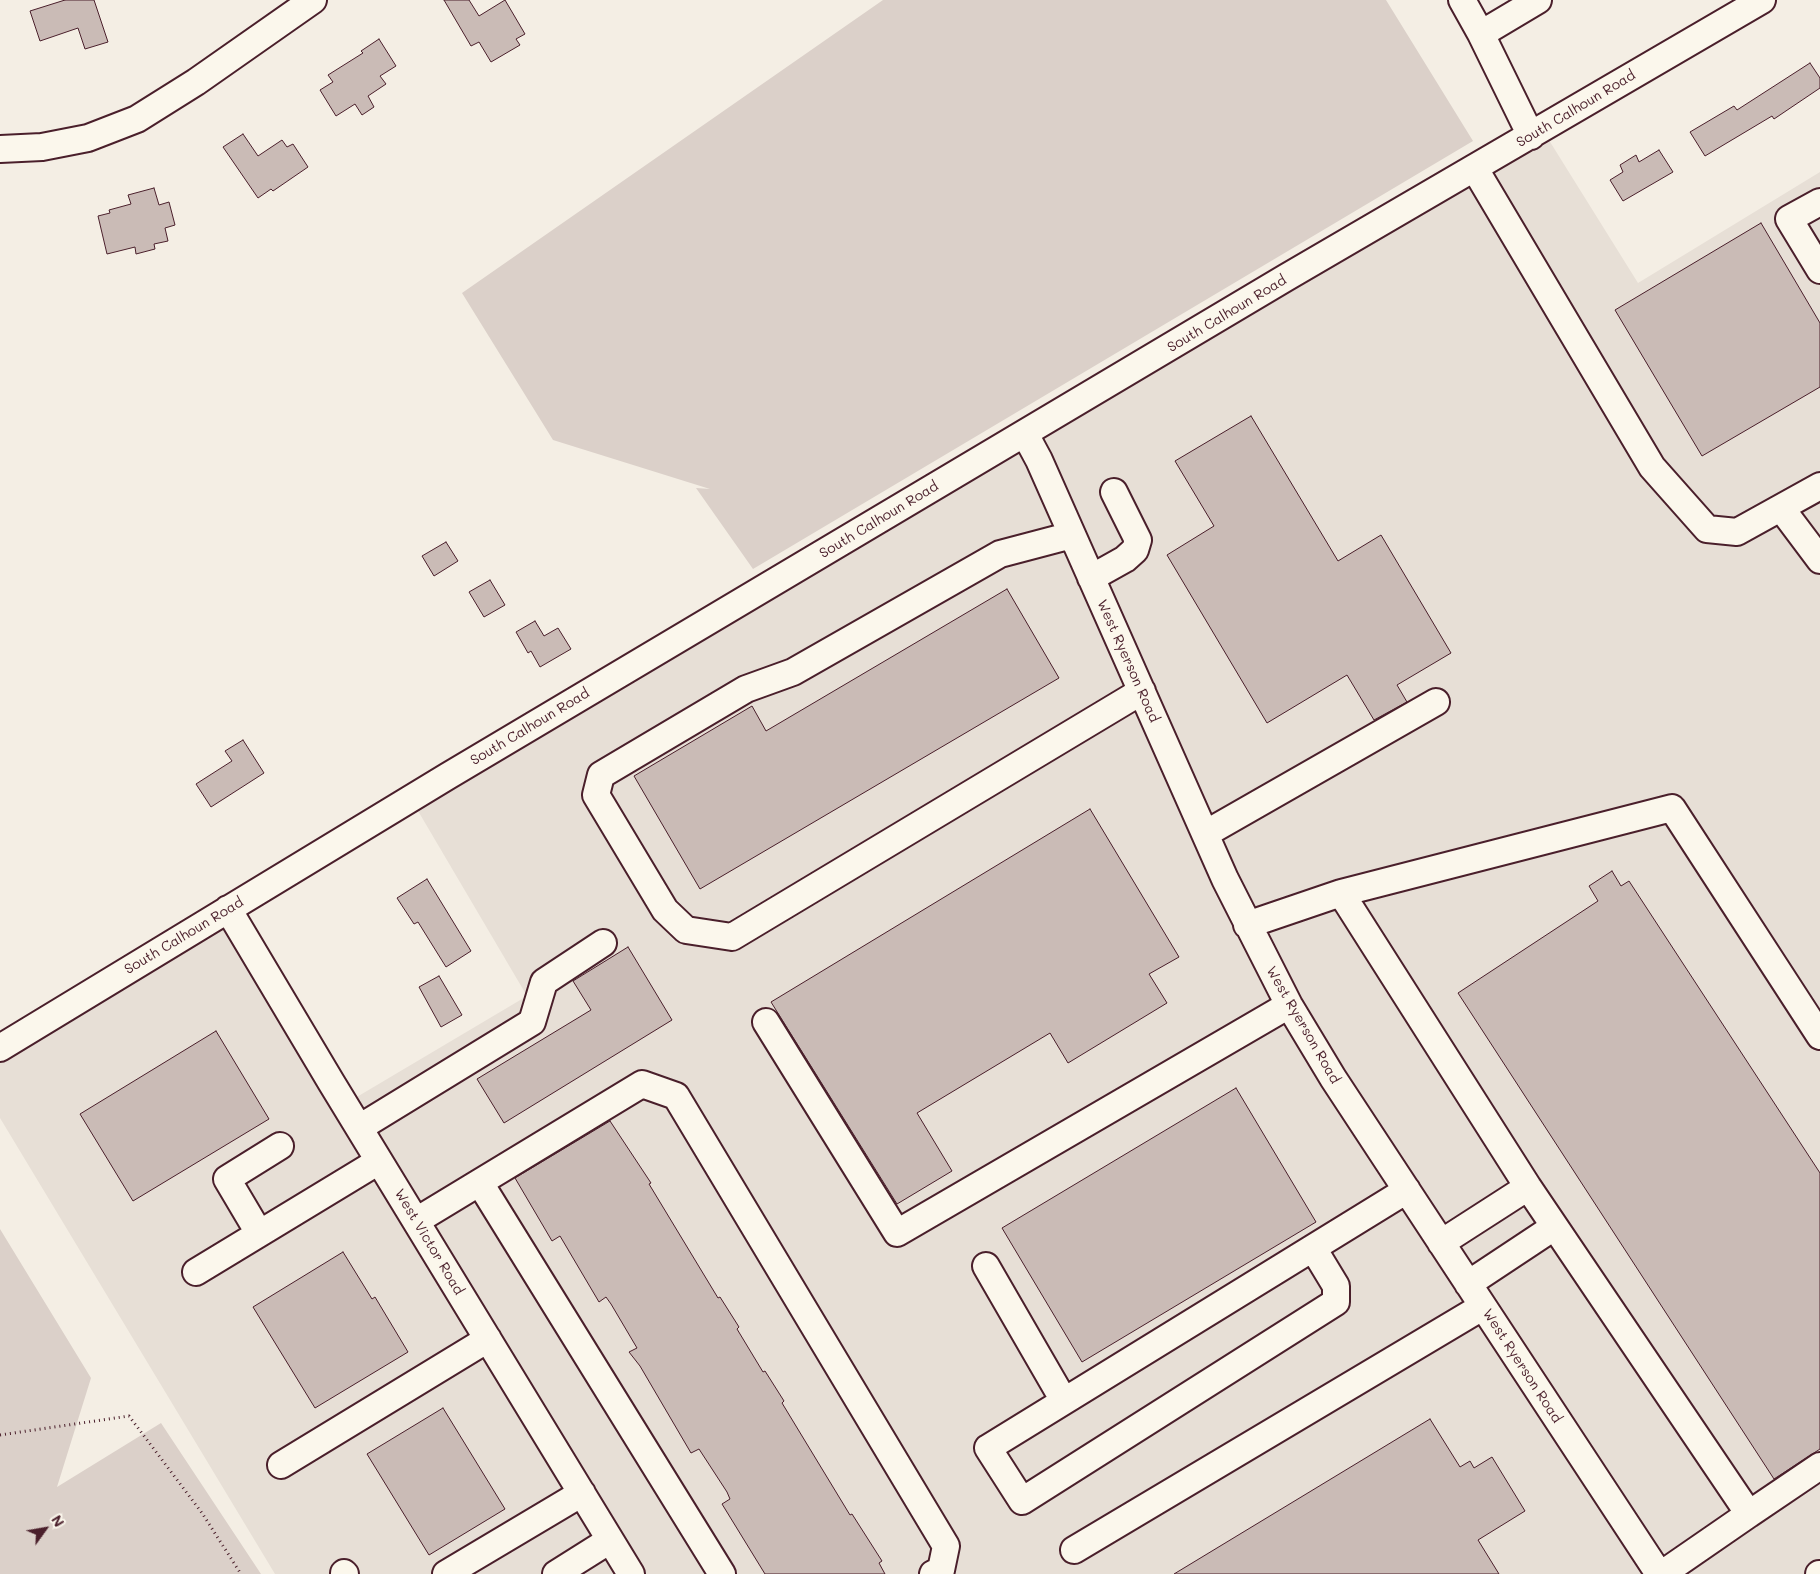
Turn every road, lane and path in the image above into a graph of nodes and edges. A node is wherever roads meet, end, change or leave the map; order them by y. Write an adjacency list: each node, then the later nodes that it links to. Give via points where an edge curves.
1 (313, 0): 7 (street, via 138,119 88,138 42,147)
2 (1462, 0): 5 (street)
3 (1538, 0): 5 (street)
4 (1762, 0): 6 (street, South Calhoun Road)
5 (1481, 34): 6 (street)
6 (1531, 136): 8 (street, South Calhoun Road)
7 (0, 149)
8 (1475, 168): 11 (street, South Calhoun Road); 14 (street, via 1652,467 1707,528 1737,532)
9 (1820, 202): 10 (street, via 1789,220)
10 (1820, 270)
11 (1024, 434): 15 (street, West Ryerson Road); 22 (street, South Calhoun Road)
12 (1820, 486): 14 (street)
13 (1114, 492): 17 (street, via 1138,540 1136,550)
14 (1781, 508): 16 (street)
15 (1072, 535): 17 (street, West Ryerson Road); 18 (street, via 1000,554 792,672 746,690 601,775 596,795 665,910 686,930 732,937)
16 (1820, 560)
17 (1091, 578): 18 (street, West Ryerson Road)
18 (1142, 691): 20 (street, West Ryerson Road)
19 (1436, 702): 20 (street)
20 (1205, 834): 23 (street, West Ryerson Road)
21 (1341, 893): 23 (street); 27 (street, via 1672,808); 33 (street)
22 (228, 909): 28 (street, South Calhoun Road); 29 (street, West Victor Road)
23 (1248, 925): 25 (street, West Ryerson Road)
24 (603, 943): 29 (street, via 544,982 532,1022)
25 (1289, 1005): 26 (street, via 897,1233); 34 (street, West Ryerson Road)
26 (766, 1022)
27 (1820, 1036)
28 (0, 1048)
29 (359, 1128): 31 (street, West Victor Road)
30 (280, 1146): 37 (street, via 227,1179)
31 (379, 1160): 35 (street, West Victor Road); 37 (street)
32 (480, 1182): 35 (street); 58 (street); 59 (street, via 642,1084 676,1096 946,1546 941,1570)
33 (1528, 1187): 36 (street); 38 (street)
34 (1407, 1190): 38 (street, West Ryerson Road); 39 (street)
35 (416, 1221): 44 (street, West Victor Road)
36 (1554, 1227): 42 (street); 50 (street)
37 (259, 1233): 41 (street)
38 (1441, 1243): 42 (street, West Ryerson Road)
39 (1313, 1248): 45 (street); 45 (street, via 1336,1286 1336,1302 1022,1501 988,1448)
40 (986, 1266): 45 (street)
41 (196, 1272)
42 (1468, 1284): 43 (street, West Ryerson Road)
43 (1482, 1307): 52 (street); 53 (street, West Ryerson Road)
44 (488, 1339): 47 (street); 49 (street, West Victor Road)
45 (1064, 1401)
46 (0, 1435): 54 (path, via 129,1416 202,1513)
47 (281, 1464)
48 (1820, 1466): 50 (street)
49 (582, 1493): 51 (street, West Victor Road); 55 (street)
50 (1748, 1514): 53 (street)
51 (610, 1540): 56 (street); 57 (street, West Victor Road)
52 (1074, 1550)
53 (1652, 1571)
54 (241, 1574)
55 (446, 1574)
56 (556, 1574)
57 (631, 1574)
58 (722, 1574)
59 (933, 1574)

